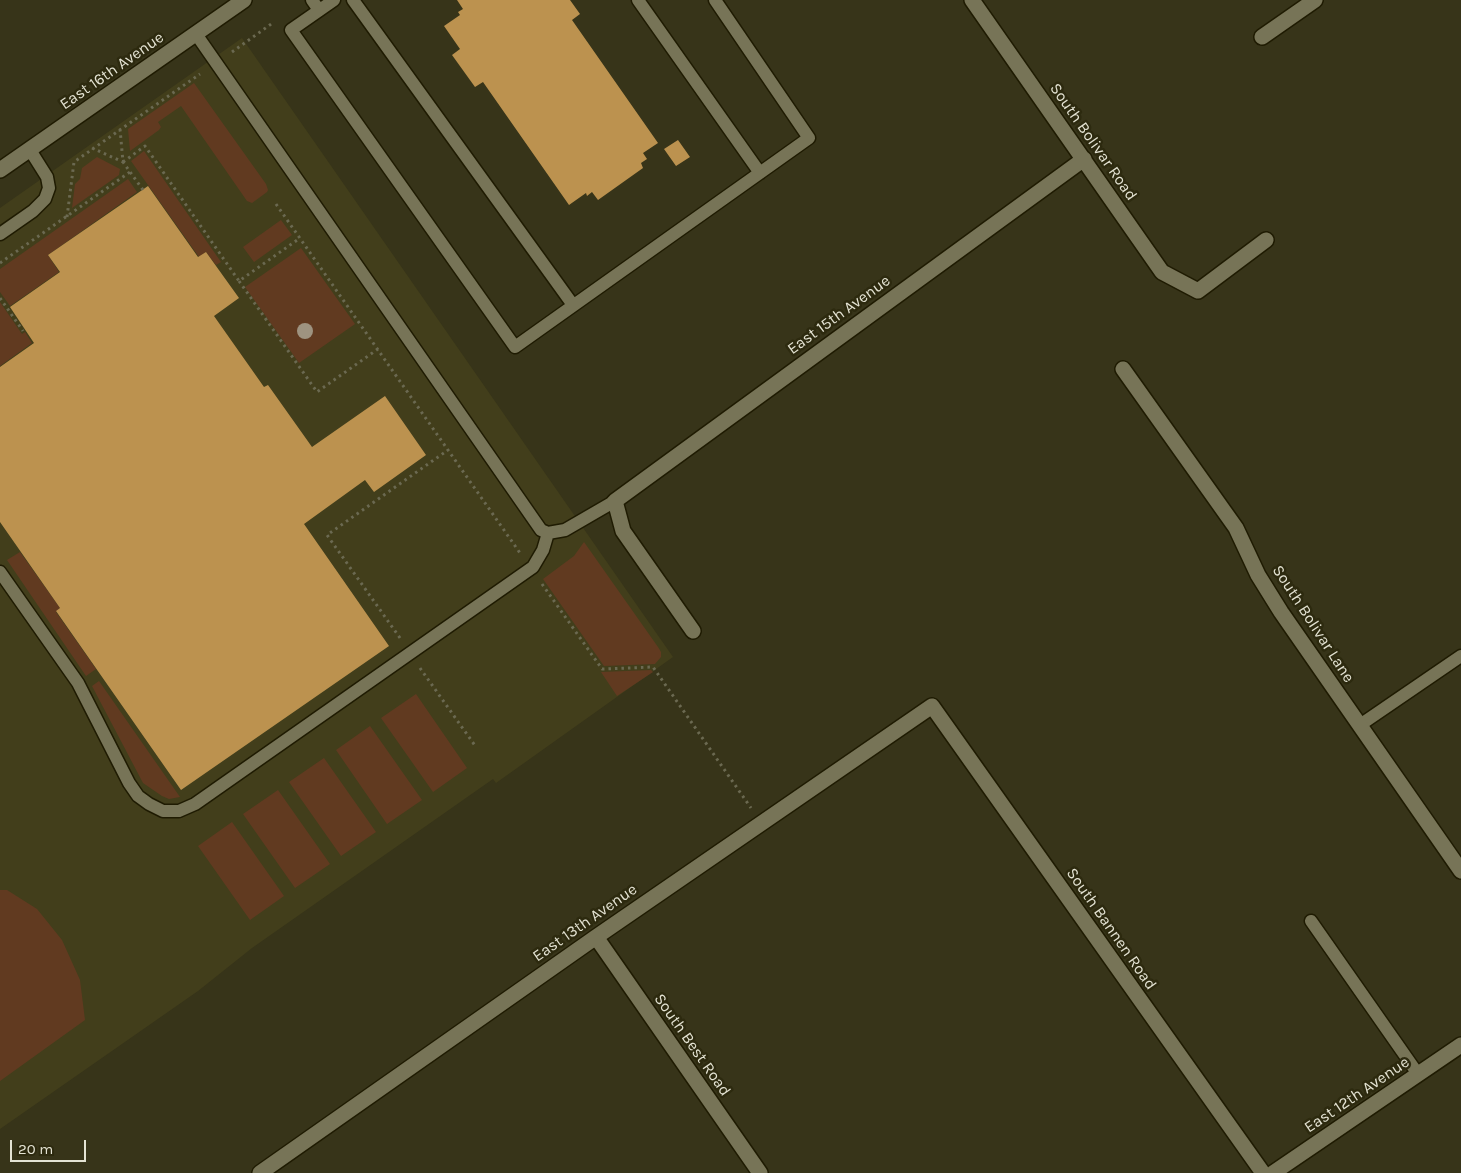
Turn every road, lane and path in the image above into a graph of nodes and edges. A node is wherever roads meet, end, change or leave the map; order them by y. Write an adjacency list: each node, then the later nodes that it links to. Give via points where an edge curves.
1 (244, 0): 10 (street, East 16th Avenue)
2 (334, 0): 8 (lane)
3 (353, 0): 29 (lane)
4 (638, 0): 20 (lane)
5 (715, 0): 20 (lane, via 809,138)
6 (972, 0): 16 (street, South Bolivar Road)
7 (1315, 0): 11 (street)
8 (316, 5): 29 (lane, via 291,30 514,348)
9 (281, 17): 12 (path)
10 (196, 34): 12 (lane); 15 (street, East 16th Avenue)
11 (1262, 37)
12 (216, 63): 13 (path); 35 (lane, via 541,530)
13 (120, 129): 14 (path); 17 (path)
14 (92, 148): 17 (path); 22 (path, via 74,162)
15 (30, 150): 18 (street, East 16th Avenue); 23 (lane, via 47,177 49,188 45,199 33,212)
16 (1084, 159): 25 (street, South Bolivar Road, via 1162,272 1198,291); 34 (street, East 15th Avenue)
17 (123, 162): 19 (path); 27 (path, via 145,146)
18 (0, 170)
19 (130, 172): 21 (path); 22 (path)
20 (760, 172): 29 (lane)
21 (143, 190)
22 (67, 217): 26 (path)
23 (0, 234)
24 (300, 238): 27 (path)
25 (1266, 240)
26 (0, 264)
27 (239, 281): 31 (path, via 318,392)
28 (0, 298): 30 (path)
29 (573, 305)
30 (23, 330)
31 (378, 349)
32 (1123, 369): 41 (street, South Bolivar Lane, via 1236,528 1258,575 1281,612)
33 (448, 450): 38 (path, via 327,534)
34 (615, 501): 35 (lane, via 565,530); 37 (street, via 623,532)
35 (548, 533): 38 (lane, via 533,567)
36 (0, 572): 38 (lane, via 78,683 129,783 138,796 164,811 179,811 195,804)
37 (693, 631)
38 (410, 653): 42 (path)
39 (1461, 656): 41 (lane)
40 (932, 706): 45 (street, East 13th Avenue); 50 (street, South Bannen Road)
41 (1360, 725): 43 (street, South Bolivar Lane)
42 (476, 747)
43 (1461, 871)
44 (1311, 921): 47 (lane)
45 (596, 937): 48 (street, East 13th Avenue); 49 (street, South Best Road)
46 (1461, 1045): 47 (street, East 12th Avenue)
47 (1418, 1074): 51 (street, East 12th Avenue)
48 (260, 1173)
49 (760, 1173)
50 (1263, 1173)
51 (1273, 1173)

